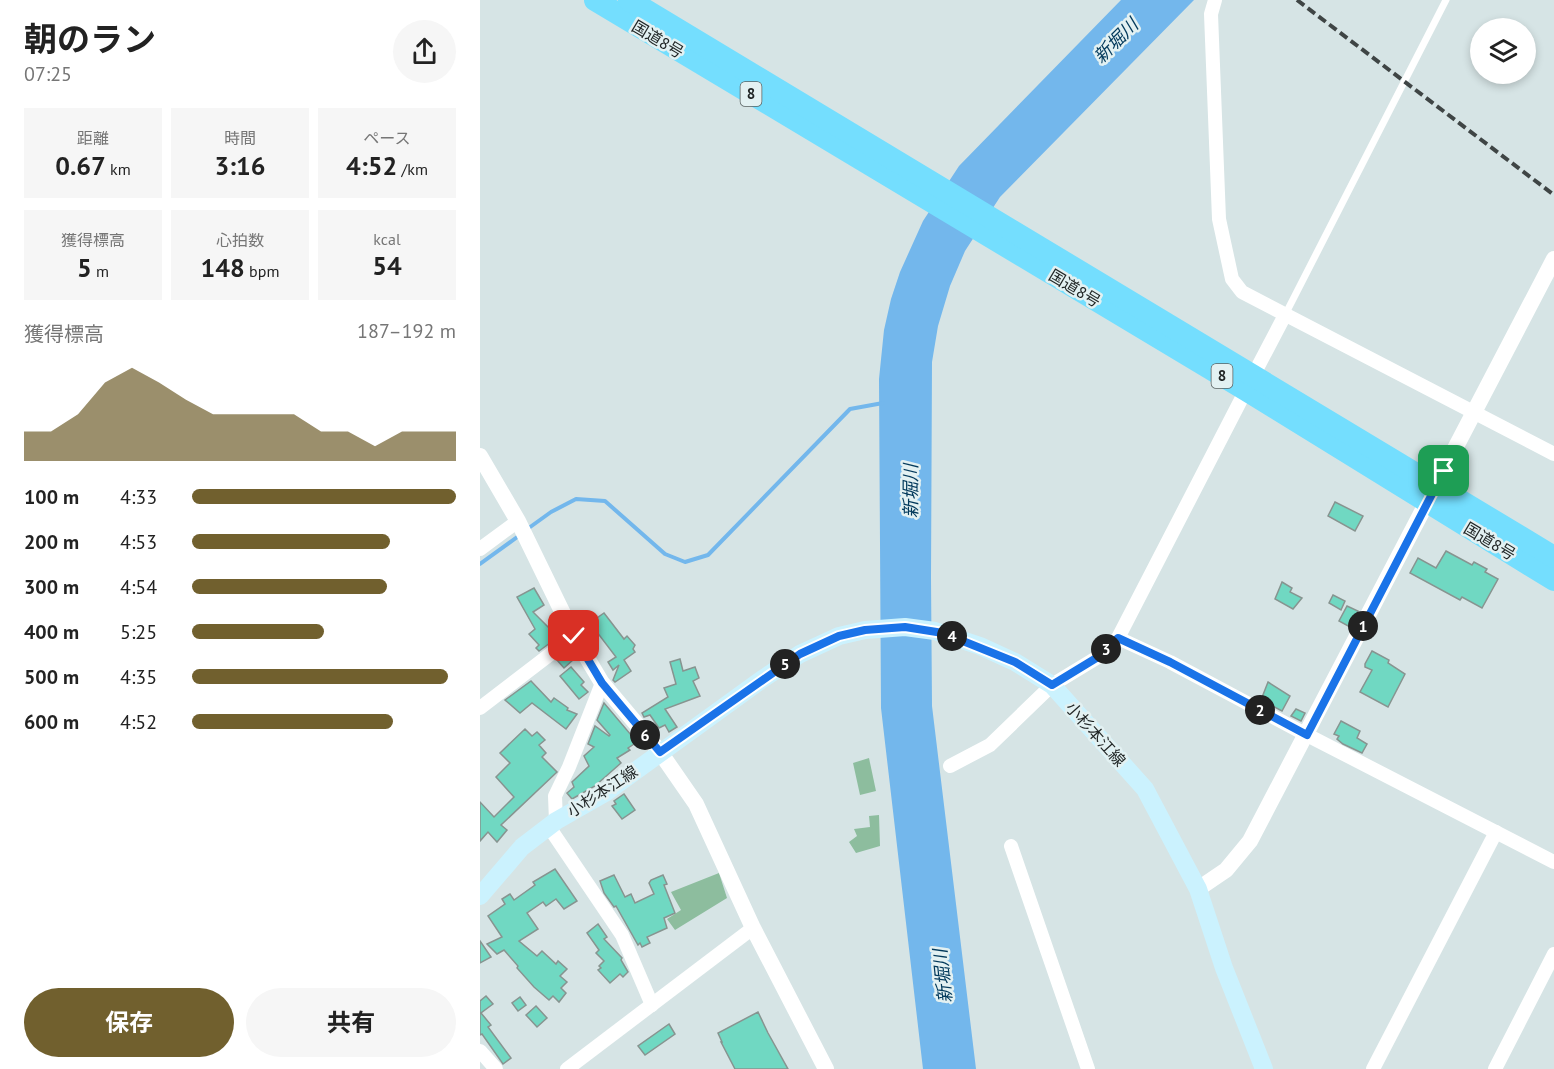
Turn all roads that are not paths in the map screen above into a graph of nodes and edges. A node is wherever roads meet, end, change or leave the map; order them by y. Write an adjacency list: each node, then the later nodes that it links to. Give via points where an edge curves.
1 (595, 0): 5 (highway, 国道8号 / 8)
2 (629, 0): 5 (highway, 国道8号 / 8)
3 (1215, 0): 7 (street, via 1211,14 1219,219 1228,267 1242,292)
4 (1446, 0): 7 (lane)
5 (912, 181): 8 (highway, 国道8号 / 8)
6 (1554, 259): 9 (street)
7 (1285, 315): 8 (street); 9 (street)
8 (1250, 383): 12 (highway, 国道8号 / 8); 18 (street)
9 (1475, 413): 10 (street); 12 (street)
10 (1554, 454)
11 (480, 456): 13 (street)
12 (1432, 494): 15 (highway, 国道8号 / 8); 16 (highway, 国道8号 / 8); 22 (street)
13 (518, 521): 14 (street); 17 (street)
14 (480, 549)
15 (1554, 558)
16 (1554, 580)
17 (574, 636): 19 (street); 21 (street)
18 (1118, 638): 20 (street, via 1098,657); 22 (street)
19 (602, 683): 23 (street); 25 (street, via 555,796)
20 (1052, 685): 23 (main road, 小杉本江線, via 1015,662 935,631 877,628 839,636 800,654); 24 (street, via 990,745); 29 (main road, 小杉本江線, via 1145,789)
21 (480, 708)
22 (1307, 735): 26 (street); 29 (street, via 1250,841 1226,870)
23 (660, 752): 25 (main road, 小杉本江線, via 605,793); 31 (street, via 696,804)
24 (950, 766)
25 (552, 824): 30 (main road, 小杉本江線, via 522,847); 33 (street, via 622,935)
26 (1496, 832): 28 (street); 40 (street)
27 (1011, 846): 38 (street)
28 (1554, 862)
29 (1198, 889): 39 (main road, 小杉本江線)
30 (480, 896)
31 (753, 928): 33 (street); 37 (street)
32 (1554, 954): 41 (street)
33 (652, 1005): 36 (street)
34 (480, 1051): 35 (street)
35 (496, 1069)
36 (567, 1069)
37 (826, 1069)
38 (1088, 1069)
39 (1264, 1069)
40 (1373, 1069)
41 (1495, 1069)

